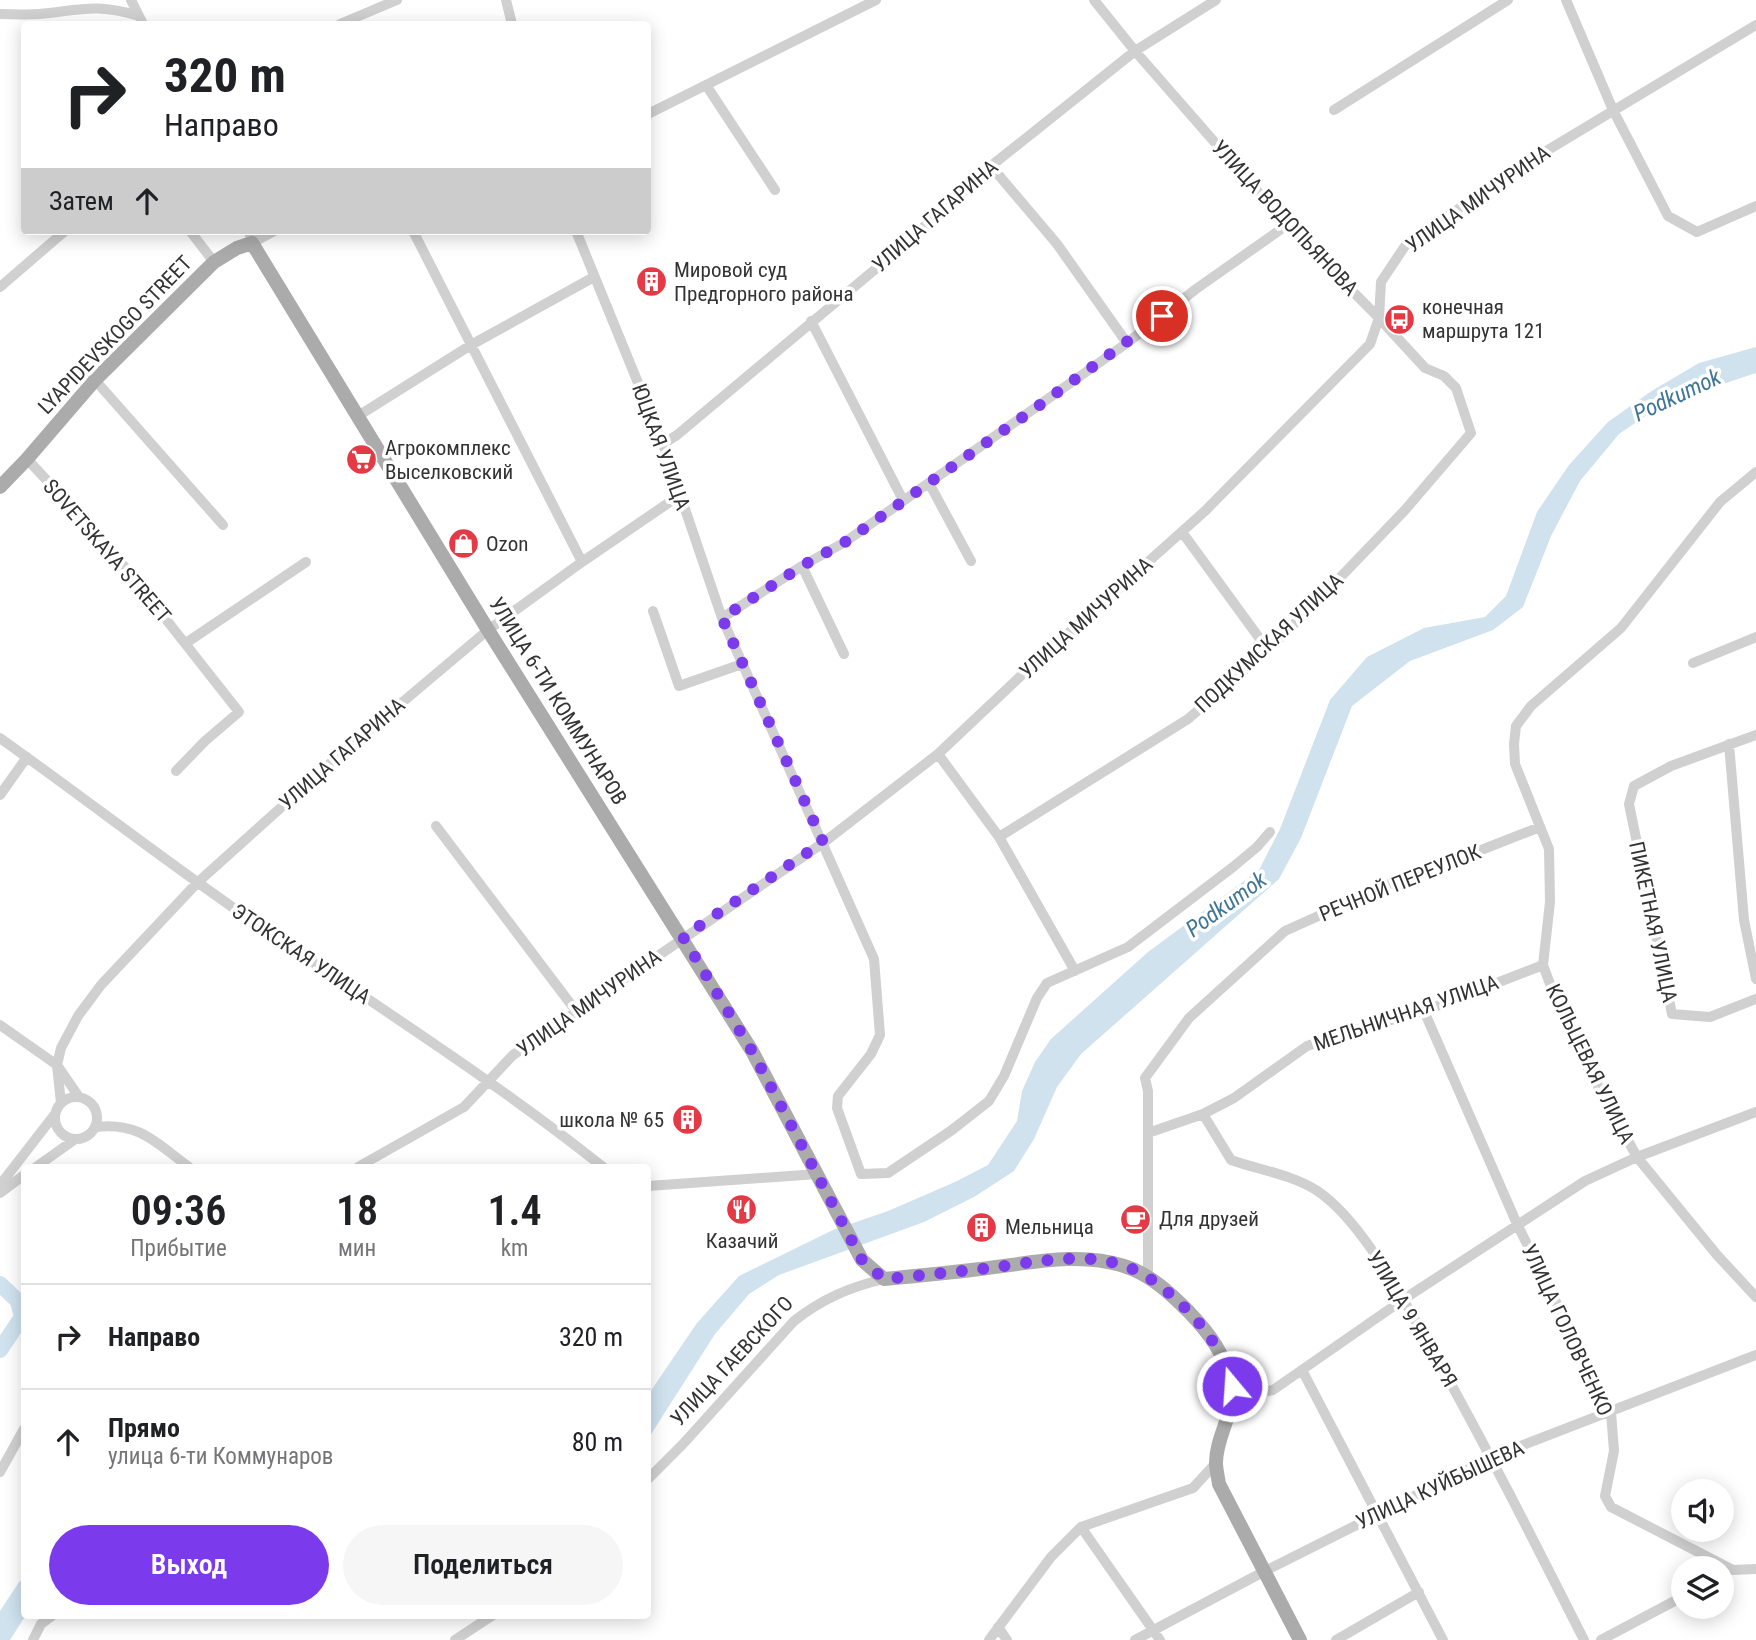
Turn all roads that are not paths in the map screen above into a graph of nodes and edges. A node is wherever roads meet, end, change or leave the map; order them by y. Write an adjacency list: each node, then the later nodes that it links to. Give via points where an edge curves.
1 (131, 0): 10 (street)
2 (397, 0): 11 (street)
3 (506, 0): 12 (street)
4 (876, 0): 15 (street)
5 (1094, 0): 14 (street, УЛИЦА ВОДОПЬЯНОВА)
6 (1216, 0): 14 (street, УЛИЦА ГАГАРИНА)
7 (1508, 0): 16 (street)
8 (1566, 0): 17 (street)
9 (0, 14): 10 (street, via 86,7 115,9)
10 (141, 20)
11 (347, 21)
12 (511, 21)
13 (1756, 26): 17 (street, УЛИЦА МИЧУРИНА)
14 (1135, 51): 19 (street, УЛИЦА ГАГАРИНА); 22 (street, УЛИЦА ВОДОПЬЯНОВА)
15 (706, 85): 18 (street); 20 (street)
16 (1335, 110)
17 (1613, 110): 21 (street, via 1668,216 1697,232); 31 (street, УЛИЦА МИЧУРИНА, via 1405,246 1381,282)
18 (651, 112)
19 (990, 166): 32 (street, УЛИЦА ГАГАРИНА); 33 (street, via 1057,244)
20 (775, 190)
21 (1756, 206)
22 (1287, 225): 31 (street, УЛИЦА ВОДОПЬЯНОВА); 33 (street)
23 (60, 235): 30 (street)
24 (193, 235): 28 (street)
25 (416, 235): 34 (street)
26 (578, 235): 29 (street, ЮЦКАЯ УЛИЦА)
27 (251, 237): 28 (main road, LYAPIDEVSKOGO STREET); 36 (main road, УЛИЦА 6-ТИ КОММУНАРОВ)
28 (214, 262): 35 (main road, LYAPIDEVSKOGO STREET)
29 (594, 277): 34 (street); 38 (street, ЮЦКАЯ УЛИЦА)
30 (0, 287)
31 (1379, 318): 37 (street, УЛИЦА ВОДОПЬЯНОВА, via 1425,368 1444,376 1456,388); 46 (street, УЛИЦА МИЧУРИНА, via 1370,344)
32 (811, 321): 38 (street, УЛИЦА ГАГАРИНА); 44 (street)
33 (1127, 343): 41 (street)
34 (471, 345): 36 (street); 49 (street)
35 (95, 380): 39 (main road, LYAPIDEVSKOGO STREET); 45 (street)
36 (358, 416): 53 (main road, УЛИЦА 6-ТИ КОММУНАРОВ)
37 (1471, 433): 56 (street, ПОДКУМСКАЯ УЛИЦА, via 1405,510)
38 (663, 444): 43 (street, ЮЦКАЯ УЛИЦА)
39 (27, 460): 42 (main road, LYAPIDEVSKOGO STREET); 55 (street, SOVETSKAYA STREET, via 109,547)
40 (1756, 472): 68 (street, КОЛЬЦЕВАЯ УЛИЦА, via 1720,502 1621,628 1531,706 1516,726 1515,764)
41 (929, 483): 44 (street); 47 (street)
42 (0, 487)
43 (680, 495): 49 (street, УЛИЦА ГАГАРИНА); 52 (street, ЮЦКАЯ УЛИЦА)
44 (903, 500): 50 (street)
45 (223, 524)
46 (1182, 532): 56 (street); 63 (street, УЛИЦА МИЧУРИНА)
47 (971, 561)
48 (306, 562): 55 (street, SOVETSKAYA STREET)
49 (582, 562): 53 (street, УЛИЦА ГАГАРИНА)
50 (802, 566): 52 (street); 57 (street)
51 (653, 611): 59 (street, via 679,686)
52 (722, 618): 59 (street, ЮЦКАЯ УЛИЦА)
53 (488, 630): 72 (street, УЛИЦА ГАГАРИНА); 74 (main road, УЛИЦА 6-ТИ КОММУНАРОВ)
54 (1756, 637): 58 (street)
55 (186, 643): 65 (street, SOVETSKAYA STREET, via 239,712)
56 (1268, 650): 70 (street, ПОДКУМСКАЯ УЛИЦА, via 1188,719)
57 (844, 654)
58 (1693, 663)
59 (743, 664): 71 (street, ЮЦКАЯ УЛИЦА)
60 (1756, 735): 62 (street)
61 (0, 738): 64 (street, ЭТОКСКАЯ УЛИЦА)
62 (1729, 744): 73 (street); 78 (street, ПИКЕТНАЯ УЛИЦА, via 1634,786 1629,804 1672,1014 1710,1017)
63 (938, 754): 70 (street); 71 (street, УЛИЦА МИЧУРИНА)
64 (27, 757): 66 (street); 72 (street, ЭТОКСКАЯ УЛИЦА)
65 (176, 771)
66 (0, 795)
67 (436, 826): 79 (street)
68 (1540, 827): 75 (street, КОЛЬЦЕВАЯ УЛИЦА, via 1549,849 1550,902); 90 (street, РЕЧНОЙ ПЕРЕУЛОК, via 1418,870 1285,931 1189,1018 1145,1078)
69 (1270, 832): 76 (street, via 1233,867 1128,947)
70 (999, 836): 76 (street)
71 (823, 842): 74 (street, УЛИЦА МИЧУРИНА); 76 (street, ЮЦКАЯ УЛИЦА, via 874,960 880,1035 838,1096 837,1108 861,1174 888,1173 989,1101 1046,983)
72 (197, 883): 82 (street, УЛИЦА ГАГАРИНА, via 101,985 78,1016); 83 (street, ЭТОКСКАЯ УЛИЦА)
73 (1750, 919): 77 (street)
74 (683, 937): 79 (street, УЛИЦА МИЧУРИНА); 97 (main road, УЛИЦА 6-ТИ КОММУНАРОВ, via 752,1051)
75 (1543, 965): 80 (street, МЕЛЬНИЧНАЯ УЛИЦА); 92 (street, КОЛЬЦЕВАЯ УЛИЦА, via 1587,1066)
76 (1075, 971)
77 (1756, 979)
78 (1756, 999)
79 (576, 1011): 83 (street, УЛИЦА МИЧУРИНА, via 513,1055)
80 (1424, 1011): 88 (street, МЕЛЬНИЧНАЯ УЛИЦА, via 1307,1046 1234,1098); 102 (street, УЛИЦА ГОЛОВЧЕНКО)
81 (0, 1025): 82 (street)
82 (57, 1065): 84 (street); 85 (street, УЛИЦА ГАГАРИНА)
83 (488, 1080): 95 (street, УЛИЦА МИЧУРИНА, via 464,1107); 96 (street, ЭТОКСКАЯ УЛИЦА)
84 (79, 1097): 85 (street); 89 (street, via 95,1108)
85 (61, 1103): 87 (street)
86 (1756, 1112): 92 (street)
87 (55, 1114): 91 (street, via 59,1131); 99 (street)
88 (1203, 1114): 90 (street); 106 (street, УЛИЦА 9 ЯНВАРЯ, via 1231,1160 1292,1178 1341,1211)
89 (96, 1127): 91 (street); 94 (street, via 126,1126 139,1131)
90 (1148, 1133): 103 (street, РЕЧНОЙ ПЕРЕУЛОК)
91 (74, 1140): 93 (street)
92 (1637, 1157): 102 (street, via 1585,1181); 105 (street, КОЛЬЦЕВАЯ УЛИЦА)
93 (40, 1164)
94 (185, 1164)
95 (363, 1164)
96 (599, 1164)
97 (817, 1174): 100 (street); 104 (main road, УЛИЦА 6-ТИ КОММУНАРОВ, via 862,1260)
98 (21, 1177): 101 (street)
99 (0, 1185)
100 (652, 1186)
101 (0, 1193)
102 (1517, 1224): 106 (street); 110 (street, УЛИЦА ГОЛОВЧЕНКО)
103 (1148, 1277): 104 (main road, УЛИЦА ГАЕВСКОГО, via 1103,1261 1068,1259); 109 (main road, УЛИЦА ГАЕВСКОГО, via 1210,1335)
104 (884, 1279): 115 (street, УЛИЦА ГАЕВСКОГО, via 838,1293 794,1321)
105 (1756, 1297)
106 (1404, 1299): 108 (street); 112 (street, УЛИЦА 9 ЯНВАРЯ)
107 (1756, 1355): 110 (street, УЛИЦА КУЙБЫШЕВА)
108 (1302, 1370): 109 (street, via 1273,1390 1250,1395); 116 (street)
109 (1232, 1386): 113 (main road, УЛИЦА ГАЕВСКОГО)
110 (1611, 1412): 112 (street, УЛИЦА КУЙБЫШЕВА); 118 (street, УЛИЦА ГОЛОВЧЕНКО, via 1614,1451 1605,1496 1611,1507)
111 (21, 1434): 114 (street)
112 (1492, 1457): 116 (street, УЛИЦА КУЙБЫШЕВА); 137 (street, УЛИЦА 9 ЯНВАРЯ)
113 (1216, 1463): 117 (street, via 1194,1488); 121 (main road, УЛИЦА ГАЕВСКОГО, via 1219,1484)
114 (0, 1472)
115 (651, 1476)
116 (1378, 1513): 121 (street, УЛИЦА КУЙБЫШЕВА); 122 (street)
117 (1081, 1527): 126 (street, via 1051,1557); 127 (street)
118 (1706, 1556)
119 (1756, 1569): 120 (street, УЛИЦА ГОЛОВЧЕНКО)
120 (1734, 1570)
121 (1265, 1571): 127 (street, УЛИЦА КУЙБЫШЕВА); 134 (main road, УЛИЦА ГАЕВСКОГО)
122 (1419, 1591): 135 (street); 136 (street)
123 (1671, 1603): 138 (street)
124 (48, 1619): 128 (street)
125 (487, 1619): 129 (street)
126 (998, 1627): 130 (street); 131 (street)
127 (1154, 1628): 132 (street, УЛИЦА КУЙБЫШЕВА); 133 (street)
128 (33, 1640)
129 (455, 1640)
130 (989, 1640)
131 (1007, 1640)
132 (1135, 1640)
133 (1160, 1640)
134 (1300, 1640)
135 (1335, 1640)
136 (1443, 1640)
137 (1584, 1640)
138 (1601, 1640)

